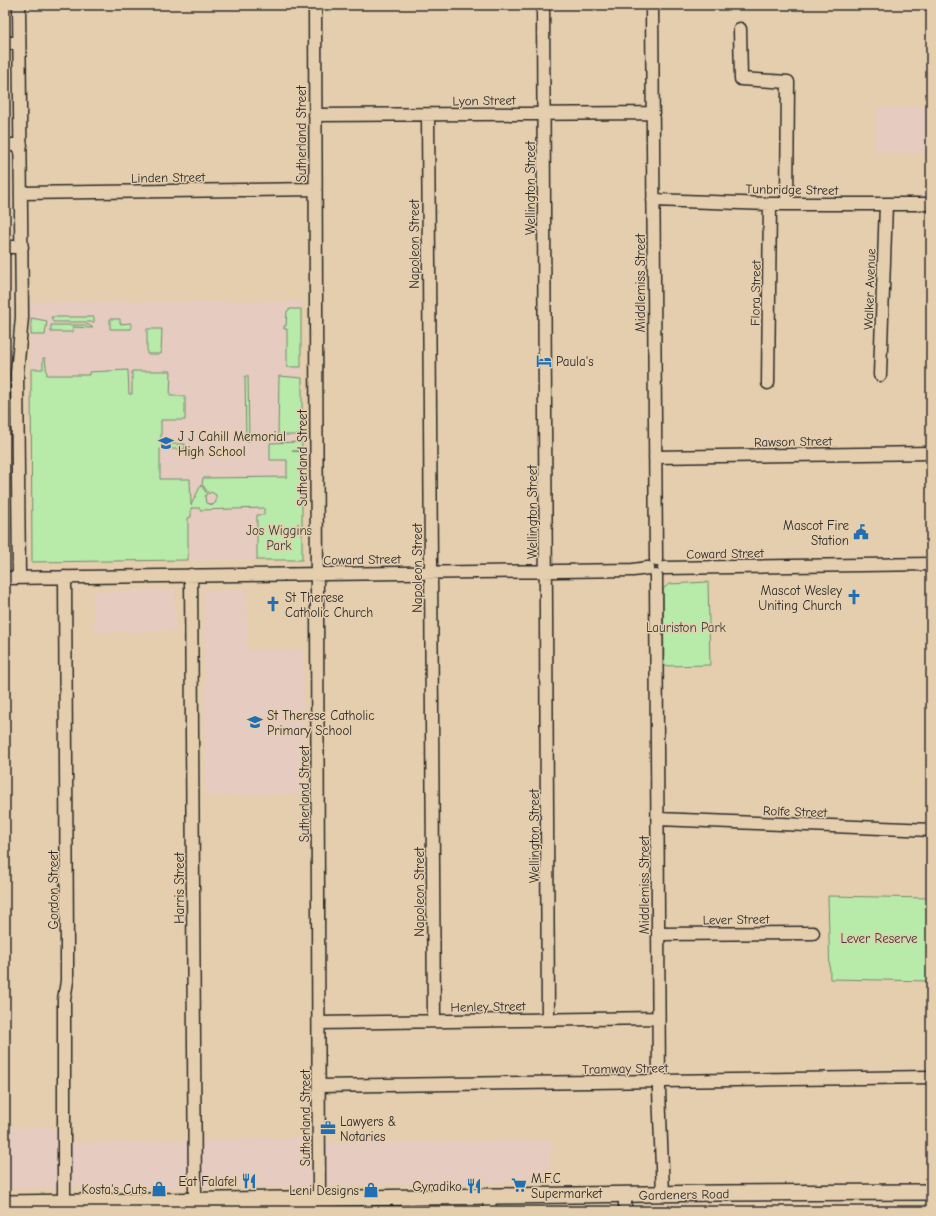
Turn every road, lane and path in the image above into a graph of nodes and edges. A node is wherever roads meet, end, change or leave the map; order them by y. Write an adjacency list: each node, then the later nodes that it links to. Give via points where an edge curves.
1 (19, 5): 7 (street)
2 (315, 5): 10 (street, Sutherland Street)
3 (543, 5): 8 (street, Wellington Street)
4 (652, 5): 9 (street, Middlemiss Street)
5 (740, 29): 18 (street, via 741,80 788,82)
6 (5, 43): 7 (street)
7 (19, 43): 13 (street)
8 (543, 113): 9 (street, Lyon Street); 11 (street, Lyon Street); 30 (street, Wellington Street)
9 (653, 113): 16 (street, Middlemiss Street)
10 (315, 115): 11 (street, Lyon Street); 14 (street, Sutherland Street)
11 (428, 115): 29 (street, Napoleon Street)
12 (5, 145): 13 (street)
13 (21, 145): 15 (street)
14 (315, 189): 15 (street, Linden Street); 31 (street, Sutherland Street)
15 (21, 193): 22 (street)
16 (653, 200): 17 (street, Tunbridge Street); 26 (street, Middlemiss Street)
17 (770, 204): 18 (street, Tunbridge Street); 24 (street, Flora Street)
18 (787, 204): 19 (street, Tunbridge Street)
19 (886, 204): 20 (street, Tunbridge Street); 23 (street, Walker Avenue)
20 (931, 204)
21 (5, 247): 22 (street)
22 (22, 247): 33 (street, via 22,317 17,373)
23 (880, 375)
24 (768, 383)
25 (931, 453): 26 (street, Rawson Street)
26 (655, 457): 28 (street, Middlemiss Street)
27 (931, 564): 28 (street, Coward Street)
28 (656, 568): 30 (street, Coward Street); 36 (street, Middlemiss Street)
29 (431, 571): 30 (street, Coward Street); 31 (street, Coward Street); 42 (street, Napoleon Street)
30 (546, 571): 41 (street, Wellington Street)
31 (317, 574): 32 (street, Coward Street); 43 (street, Sutherland Street)
32 (191, 575): 34 (street, Coward Street); 51 (street, Harris Street)
33 (19, 577): 34 (street, Coward Street); 35 (street, Coward Street)
34 (65, 577): 52 (street, Gordon Street, via 67,981 64,1000)
35 (5, 578)
36 (658, 820): 37 (street, Rolfe Street); 39 (street, Middlemiss Street)
37 (931, 830)
38 (813, 933): 39 (street, Lever Street)
39 (658, 934): 40 (street, Middlemiss Street)
40 (658, 1018): 41 (street, Henley Street); 45 (street, Middlemiss Street)
41 (548, 1019): 42 (street, Henley Street)
42 (434, 1020): 43 (street, Henley Street)
43 (319, 1023): 46 (street, Sutherland Street)
44 (931, 1077): 45 (street, Tramway Street)
45 (659, 1081): 46 (street, Tramway Street); 48 (street, Middlemiss Street)
46 (320, 1086): 50 (street, Sutherland Street)
47 (930, 1193): 48 (main road, Gardeners Road)
48 (662, 1194): 49 (main road, Gardeners Road)
49 (625, 1195): 53 (main road, Gardeners Road); 55 (street)
50 (319, 1200): 51 (main road, Gardeners Road); 53 (main road, Gardeners Road)
51 (195, 1201): 52 (main road, Gardeners Road)
52 (64, 1203): 54 (main road, Gardeners Road)
53 (490, 1204)
54 (20, 1206)
55 (625, 1211)

